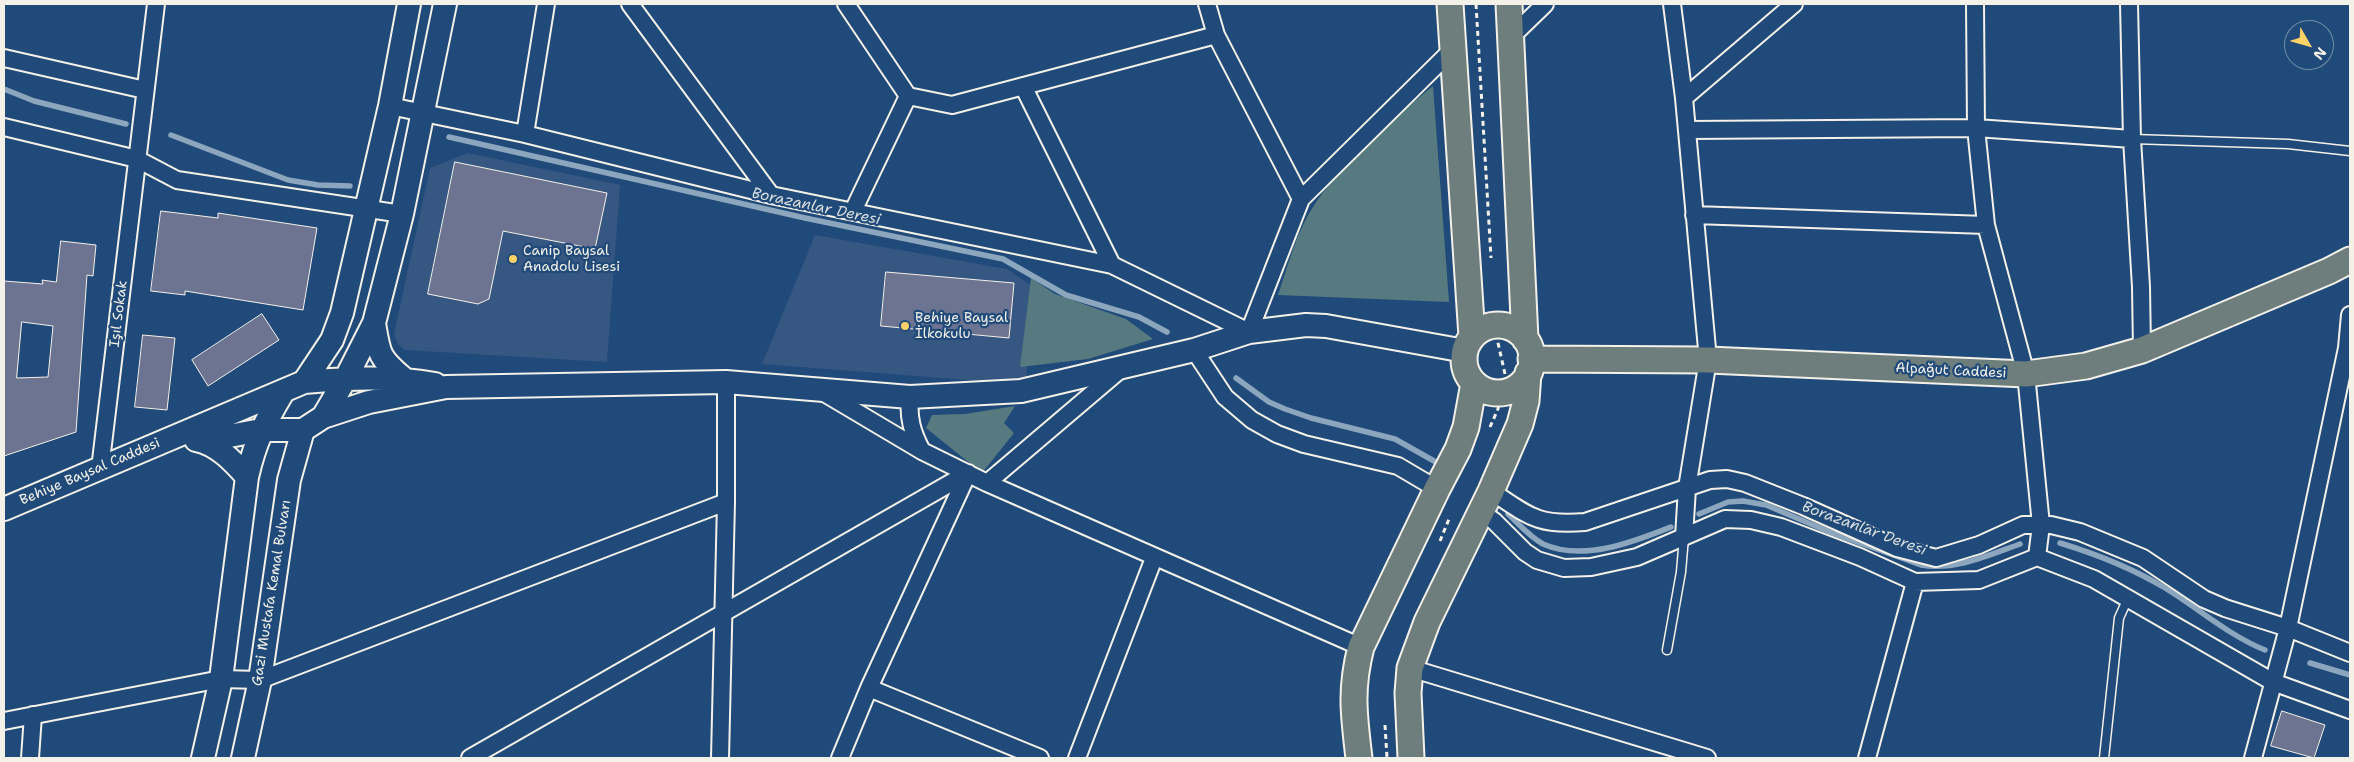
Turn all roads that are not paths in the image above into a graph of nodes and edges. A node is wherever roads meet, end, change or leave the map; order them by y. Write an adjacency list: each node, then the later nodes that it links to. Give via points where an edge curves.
1 (156, 4): 20 (street, Işıl Sokak)
2 (409, 4): 23 (main road)
3 (445, 4): 24 (main road)
4 (546, 4): 28 (street)
5 (630, 4): 32 (street)
6 (846, 4): 21 (street)
7 (1207, 4): 15 (street)
8 (1450, 4): 17 (main road)
9 (1509, 4): 16 (main road)
10 (1545, 4): 16 (street)
11 (1672, 4): 22 (street)
12 (1794, 4): 22 (street)
13 (1975, 4): 26 (street)
14 (2129, 4): 29 (street)
15 (1216, 35): 19 (street); 33 (street)
16 (1511, 37): 47 (main road)
17 (1454, 48): 33 (street); 44 (main road)
18 (4, 58): 20 (street)
19 (1023, 86): 21 (street, via 952,105); 40 (street)
20 (146, 90): 31 (street, Işıl Sokak)
21 (908, 96): 35 (street)
22 (1684, 98): 27 (street)
23 (390, 106): 24 (street); 34 (main road)
24 (424, 113): 28 (street); 36 (main road)
25 (4, 127): 31 (street)
26 (1976, 128): 27 (street); 29 (street); 38 (street)
27 (1686, 130): 37 (street)
28 (525, 134): 32 (street)
29 (2132, 139): 30 (lane, via 2288,144); 46 (street)
30 (2350, 152)
31 (137, 159): 34 (street, via 177,180); 66 (street, Işıl Sokak)
32 (771, 195): 35 (street)
33 (1301, 199): 43 (street)
34 (367, 210): 36 (street); 53 (main road, via 342,313 332,340)
35 (853, 211): 40 (street)
36 (402, 214): 42 (main road)
37 (1694, 215): 38 (street); 48 (street)
38 (1986, 225): 50 (street)
39 (2350, 260): 46 (main road, Alpağut Caddesi)
40 (1112, 265): 43 (street)
41 (2350, 315): 82 (street, via 2347,348)
42 (374, 323): 51 (main road); 52 (main road, via 383,360)
43 (1249, 332): 44 (main road, via 1306,325 1326,326); 45 (main road)
44 (1469, 344): 47 (main road, via 1488,327 1499,325 1520,333); 55 (main road, via 1464,362)
45 (1194, 350): 49 (main road); 71 (street, via 1225,398 1252,420 1304,444 1398,466)
46 (2142, 350): 50 (main road, Alpağut Caddesi, via 2086,366)
47 (1528, 357): 48 (main road, Alpağut Caddesi); 55 (main road, via 1518,386 1504,392 1493,392); 72 (main road, via 1526,401 1520,424)
48 (1708, 360): 50 (main road, Alpağut Caddesi); 70 (street)
49 (1120, 370): 59 (main road, via 1021,391); 69 (street)
50 (2026, 374): 75 (street)
51 (346, 378): 52 (main road); 53 (main road); 60 (main road)
52 (403, 378): 56 (main road)
53 (304, 382): 58 (main road, Behiye Baysal Caddesi)
54 (726, 382): 56 (main road); 57 (main road); 73 (street)
55 (1474, 383): 71 (main road, via 1466,427)
56 (446, 387): 60 (main road, via 369,402)
57 (820, 391): 59 (main road); 65 (street)
58 (283, 392): 61 (main road); 63 (main road, Behiye Baysal Caddesi)
59 (910, 397): 65 (street, via 912,433)
60 (323, 418): 62 (main road)
61 (261, 430): 62 (main road); 64 (main road); 68 (main road)
62 (303, 430): 88 (main road, Gazi Mustafa Kemal Bulvarı, via 289,480)
63 (175, 435): 64 (main road); 66 (main road, Behiye Baysal Caddesi)
64 (203, 441): 68 (main road, via 222,452)
65 (922, 451): 67 (street)
66 (100, 469): 74 (main road, Behiye Baysal Caddesi)
67 (968, 473): 69 (street); 81 (street); 90 (street)
68 (247, 476): 87 (main road)
69 (987, 483): 78 (street)
70 (1687, 488): 72 (street, via 1585,522 1544,522); 75 (street, via 1727,478 1745,483 1897,548 1936,558 1979,545 2023,525); 76 (street)
71 (1437, 489): 83 (main road)
72 (1486, 501): 76 (street, via 1499,526 1525,552 1537,560 1564,568 1637,558); 86 (main road, via 1428,622)
73 (726, 502): 81 (street); 88 (street)
74 (4, 508)
75 (2041, 525): 77 (street); 82 (street, via 2080,532 2106,541 2143,558 2211,602)
76 (1684, 537): 79 (street, via 1724,519 1751,520 1781,527); 84 (lane)
77 (2037, 557): 79 (street, via 1979,580); 80 (street, via 2094,579)
78 (1154, 558): 83 (street); 101 (street)
79 (1916, 582): 105 (street)
80 (2128, 598): 89 (street); 106 (lane, via 2118,618)
81 (724, 612): 97 (street); 98 (street)
82 (2288, 628): 85 (street); 89 (street)
83 (1361, 647): 102 (main road, via 1352,703)
84 (1667, 650)
85 (2350, 653)
86 (1410, 668): 103 (main road); 104 (street)
87 (221, 679): 88 (street); 92 (street); 95 (main road)
88 (260, 680): 96 (main road, Gazi Mustafa Kemal Bulvarı)
89 (2273, 682): 91 (street); 107 (street)
90 (869, 688): 99 (street); 100 (street)
91 (2350, 710)
92 (32, 715): 93 (street); 94 (street)
93 (4, 721)
94 (30, 758)
95 (203, 758)
96 (243, 758)
97 (470, 758)
98 (720, 758)
99 (840, 758)
100 (1040, 758)
101 (1077, 758)
102 (1359, 758)
103 (1411, 758)
104 (1707, 758)
105 (1867, 758)
106 (2104, 758)
107 (2253, 758)

